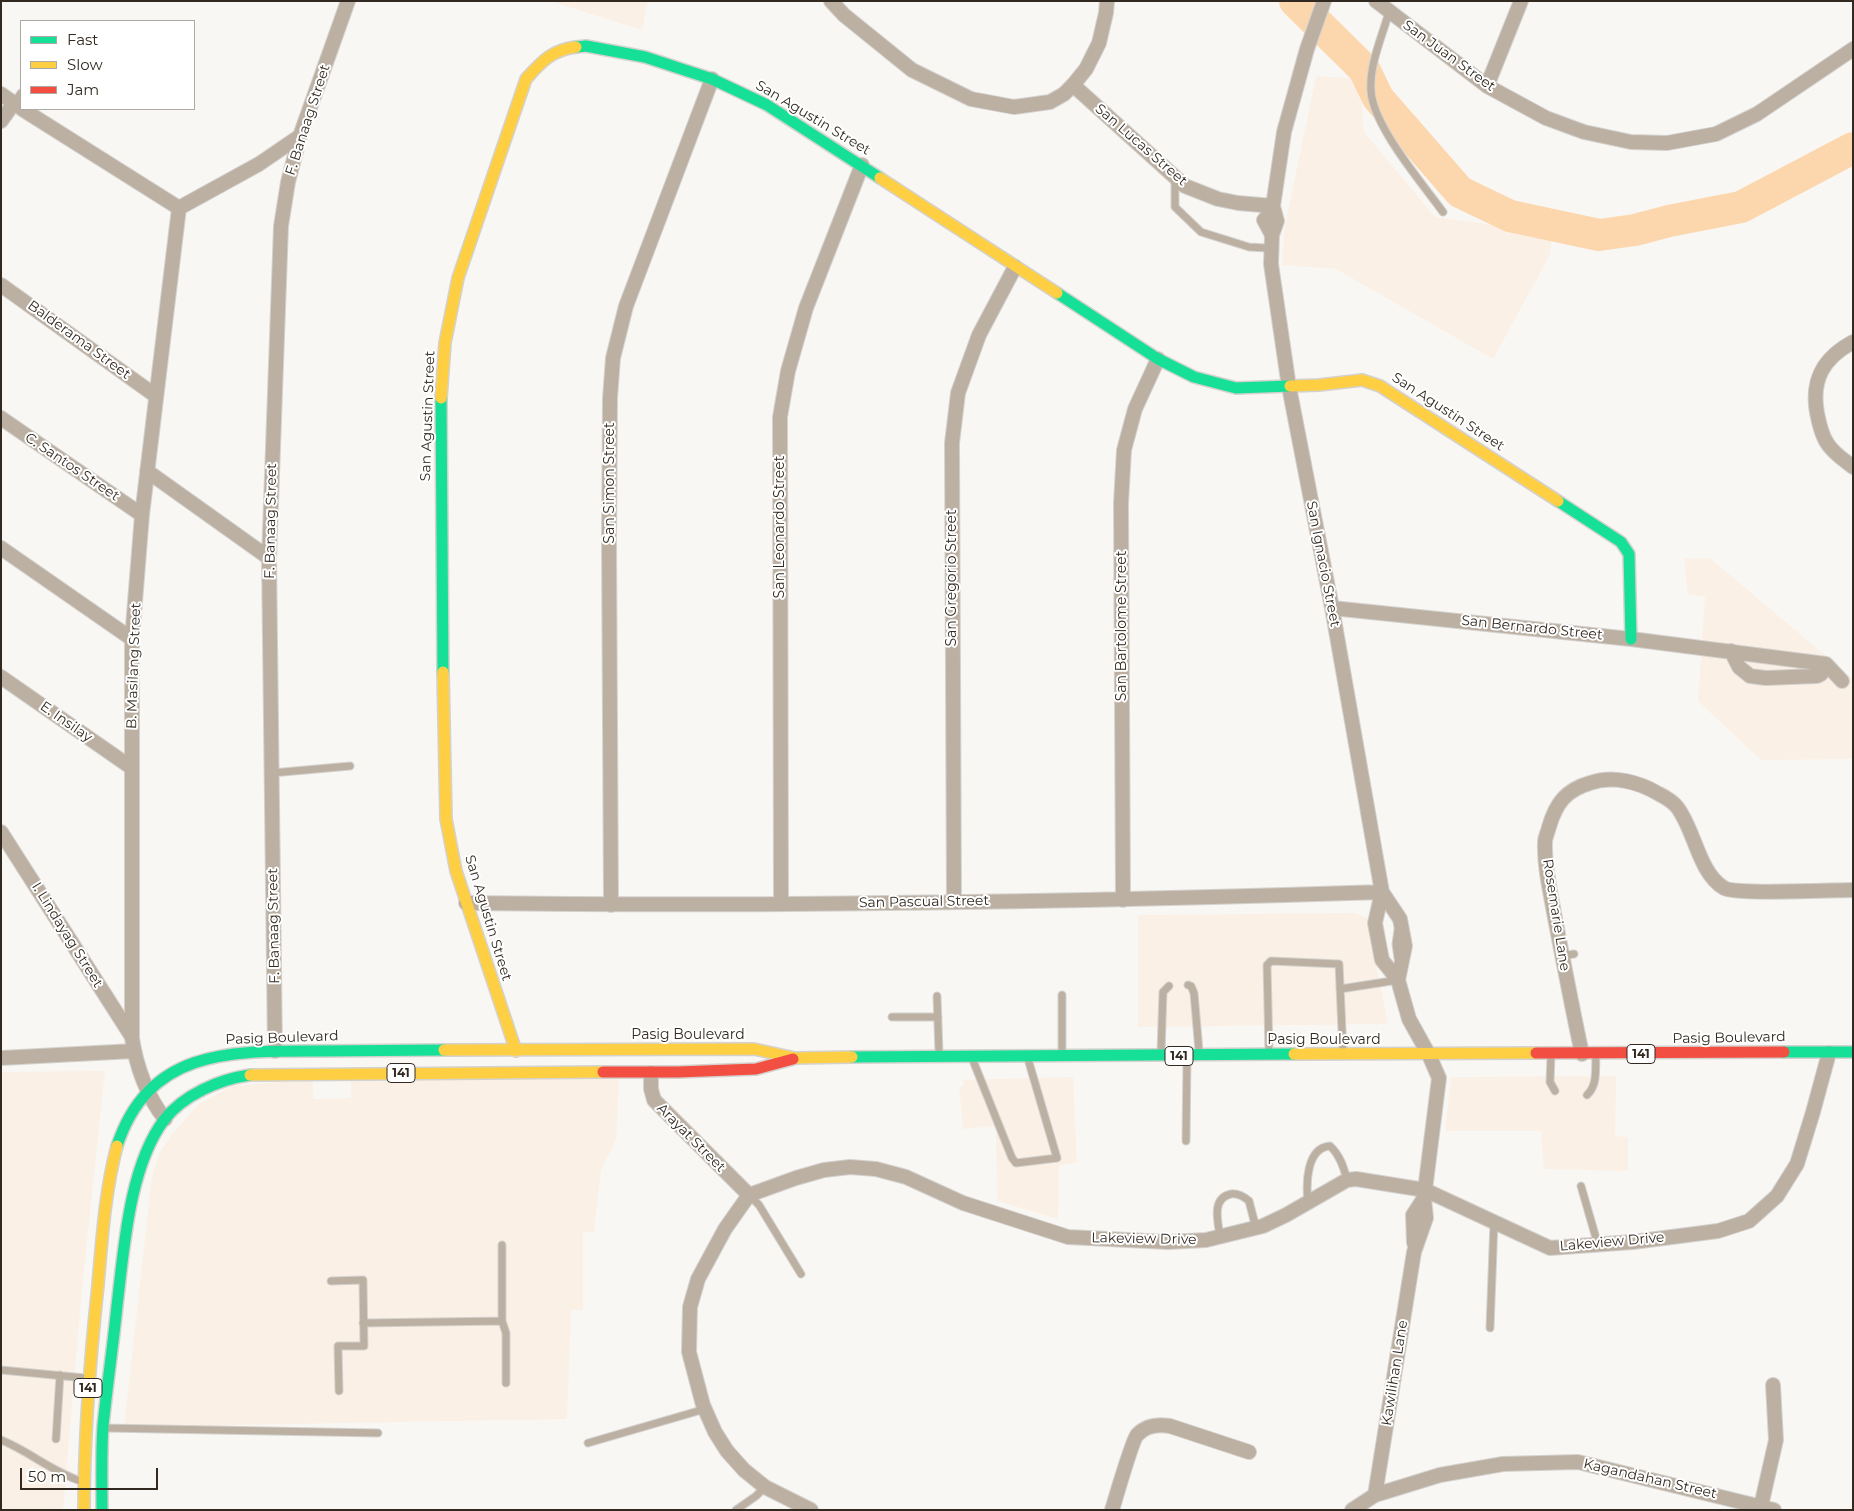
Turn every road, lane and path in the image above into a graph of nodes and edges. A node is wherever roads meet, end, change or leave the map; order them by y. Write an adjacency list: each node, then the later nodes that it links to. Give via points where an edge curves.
1 (348, 1): 16 (street, F. Banaag Street)
2 (831, 1): 10 (street, via 912,70 971,99 1014,106 1030,105 1050,102)
3 (1107, 1): 10 (street, via 1099,43 1086,69)
4 (1376, 1): 7 (street, San Juan Street)
5 (1520, 1): 11 (street)
6 (1322, 7): 19 (street, San Ignacio Street, via 1306,49 1284,132)
7 (1389, 12): 11 (street, San Juan Street); 21 (lane, via 1372,71 1371,91 1375,110 1386,132)
8 (1853, 49): 11 (street, San Juan Street, via 1757,114 1716,134 1667,143 1631,142 1584,132 1546,118)
9 (712, 79): 17 (main road, San Agustin Street, via 767,104); 50 (main road, San Agustin Street, via 645,57 586,46 561,48 542,61 526,79 458,278 445,343 440,408 444,782 446,819); 52 (street, San Simon Street, via 626,306 613,358 609,542)
10 (1073, 85): 18 (street, San Lucas Street)
11 (1487, 86)
12 (1, 94): 13 (street)
13 (20, 103): 15 (street)
14 (31, 110): 20 (street)
15 (1, 121)
16 (300, 136): 20 (street, via 259,164); 34 (street, F. Banaag Street, via 281,226)
17 (862, 165): 23 (main road, San Agustin Street); 51 (street, San Leonardo Street, via 806,308 788,371 780,417)
18 (1175, 177): 19 (street, San Lucas Street, via 1185,186 1218,199); 22 (lane, via 1175,206 1201,232 1249,247)
19 (1273, 207): 22 (street, San Ignacio Street, via 1264,220)
20 (179, 208): 28 (street, B. Masilang Street)
21 (1443, 212)
22 (1270, 239): 27 (street, San Ignacio Street)
23 (1015, 268): 26 (main road, San Agustin Street); 49 (street, San Gregorio Street, via 979,335 958,393 952,443)
24 (1, 285): 28 (street, Balderama Street)
25 (1853, 342): 30 (street, via 1826,363 1816,386 1819,424 1827,443)
26 (1158, 359): 27 (main road, San Agustin Street, via 1194,377 1236,388); 48 (street, San Bartolome Street, via 1133,418 1124,450)
27 (1289, 387): 35 (street, San Ignacio Street); 37 (main road, San Agustin Street, via 1362,380 1380,386 1621,542 1629,554)
28 (156, 396): 31 (street, B. Masilang Street)
29 (1, 418): 32 (street, C. Santos Street)
30 (1853, 467)
31 (147, 471): 32 (street, B. Masilang Street); 34 (street)
32 (142, 515): 36 (street, B. Masilang Street)
33 (1, 548): 36 (street)
34 (269, 558): 44 (street, F. Banaag Street)
35 (1332, 608): 37 (street, San Bernardo Street); 47 (street, San Ignacio Street)
36 (132, 638): 43 (street, B. Masilang Street)
37 (1631, 638): 38 (street, San Bernardo Street)
38 (1731, 651): 39 (street, San Bernardo Street); 39 (street, via 1742,671 1754,677 1810,677 1821,674)
39 (1826, 664): 41 (street)
40 (1, 677): 43 (street, E. Insilay)
41 (1842, 681)
42 (350, 766): 44 (lane)
43 (132, 768): 61 (street, B. Masilang Street)
44 (272, 773): 62 (street, F. Banaag Street)
45 (1, 832): 61 (street, I. Lindayag Street)
46 (1853, 890): 66 (street, Rosemarie Lane, via 1726,889 1715,881 1676,806 1642,784 1596,781 1578,787 1554,810 1545,841 1548,879 1568,955)
47 (1382, 892): 48 (street, San Pascual Street); 53 (street, San Ignacio Street, via 1400,919 1405,946); 53 (street, San Ignacio Street, via 1375,923 1382,960)
48 (1123, 900): 49 (street, San Pascual Street)
49 (954, 902): 51 (street, San Pascual Street)
50 (466, 903): 52 (street, San Pascual Street); 63 (main road, San Agustin Street)
51 (781, 904): 52 (street, San Pascual Street)
52 (611, 905)
53 (1400, 976): 56 (lane); 69 (street, San Ignacio Street, via 1409,1019)
54 (1188, 985): 78 (lane, via 1194,993)
55 (1169, 986): 76 (lane, via 1163,992)
56 (1340, 989): 67 (lane, via 1338,963 1269,962); 68 (lane)
57 (937, 996): 60 (lane)
58 (1062, 996): 75 (lane)
59 (892, 1017): 60 (lane)
60 (938, 1017): 72 (lane)
61 (133, 1045): 79 (street); 83 (street, B. Masilang Street)
62 (275, 1051): 63 (main road, Pasig Boulevard / 141); 83 (main road, Pasig Boulevard / 141, via 217,1056 182,1067 165,1076)
63 (516, 1051): 80 (main road, Pasig Boulevard / 141, via 754,1049)
64 (1829, 1052): 65 (main road, Pasig Boulevard / 141); 71 (main road, Pasig Boulevard / 141); 96 (street, Lakeview Drive, via 1796,1164 1778,1196 1749,1221 1718,1231)
65 (1853, 1052)
66 (1582, 1054): 70 (main road, Pasig Boulevard / 141); 71 (main road, Pasig Boulevard / 141)
67 (1269, 1055): 68 (main road, Pasig Boulevard / 141); 78 (main road, Pasig Boulevard / 141)
68 (1343, 1055): 69 (main road, Pasig Boulevard / 141)
69 (1429, 1055): 70 (main road, Pasig Boulevard / 141); 89 (street, Kawilihan Lane, via 1439,1078)
70 (1551, 1055): 82 (lane, via 1550,1082)
71 (1596, 1055): 84 (lane, via 1595,1082)
72 (939, 1056): 73 (main road, Pasig Boulevard / 141); 80 (main road, Pasig Boulevard / 141)
73 (971, 1056): 74 (main road, Pasig Boulevard / 141); 74 (lane, via 1016,1164 1057,1158)
74 (1027, 1056): 75 (main road, Pasig Boulevard / 141)
75 (1062, 1056): 76 (main road, Pasig Boulevard / 141)
76 (1161, 1056): 77 (main road, Pasig Boulevard / 141)
77 (1187, 1056): 78 (main road, Pasig Boulevard / 141); 86 (lane)
78 (1200, 1056)
79 (2, 1057)
80 (795, 1058): 81 (main road, Pasig Boulevard / 141, via 756,1069)
81 (651, 1072): 85 (main road, Pasig Boulevard / 141, via 248,1075 204,1090 178,1105); 90 (street, Arayat Street, via 654,1100)
82 (1554, 1091)
83 (149, 1092): 85 (street, B. Masilang Street); 104 (main road, Pasig Boulevard / 141, via 130,1116 118,1146 109,1189)
84 (1587, 1095)
85 (165, 1119): 110 (main road, Pasig Boulevard / 141, via 154,1136 133,1195)
86 (1186, 1141)
87 (1347, 1180): 89 (street, Lakeview Drive, via 1356,1179); 91 (street, Lakeview Drive); 91 (lane, via 1336,1151 1330,1146 1324,1147 1312,1159 1306,1187)
88 (1581, 1186): 96 (lane)
89 (1425, 1194): 92 (street, Lakeview Drive); 119 (street, Kawilihan Lane, via 1413,1215 1414,1252)
90 (749, 1196): 94 (street, Lakeview Drive, via 796,1178 850,1166 906,1177 963,1203 1068,1238 1168,1242); 97 (lane, via 759,1205); 108 (street, via 725,1229 698,1279 690,1307 689,1352)
91 (1308, 1202): 93 (street, Lakeview Drive)
92 (1494, 1222): 96 (street, Lakeview Drive, via 1550,1248); 101 (lane)
93 (1256, 1228): 94 (street, Lakeview Drive); 94 (lane, via 1249,1201 1239,1194 1228,1195 1217,1209)
94 (1220, 1236)
95 (502, 1245): 99 (lane)
96 (1598, 1245)
97 (801, 1274)
98 (331, 1281): 100 (lane, via 363,1280)
99 (502, 1321): 100 (lane); 105 (lane, via 506,1333)
100 (364, 1323): 107 (lane, via 364,1346 338,1346)
101 (1490, 1328)
102 (1, 1370): 103 (lane)
103 (60, 1375): 104 (lane); 112 (lane)
104 (88, 1378): 109 (main road, Pasig Boulevard / 141)
105 (506, 1383)
106 (1773, 1385): 120 (street, via 1776,1440)
107 (339, 1391)
108 (705, 1409): 114 (lane); 118 (street, via 727,1452)
109 (85, 1428): 110 (lane); 116 (main road, Pasig Boulevard / 141)
110 (103, 1428): 111 (lane); 117 (main road, Pasig Boulevard / 141)
111 (378, 1433)
112 (56, 1438)
113 (1, 1440): 116 (lane, via 49,1468)
114 (588, 1443)
115 (1249, 1452): 125 (street, via 1161,1424 1147,1428 1136,1436)
116 (84, 1482): 117 (lane); 121 (main road, Pasig Boulevard / 141)
117 (101, 1484): 122 (main road, Pasig Boulevard / 141)
118 (765, 1487): 123 (lane); 124 (street)
119 (1375, 1495): 120 (street, Kagandahan Street, via 1440,1475 1503,1464 1578,1462); 126 (street, Kagandahan Street)
120 (1767, 1508)
121 (84, 1510)
122 (102, 1510)
123 (736, 1510)
124 (811, 1510)
125 (1112, 1510)
126 (1352, 1510)

